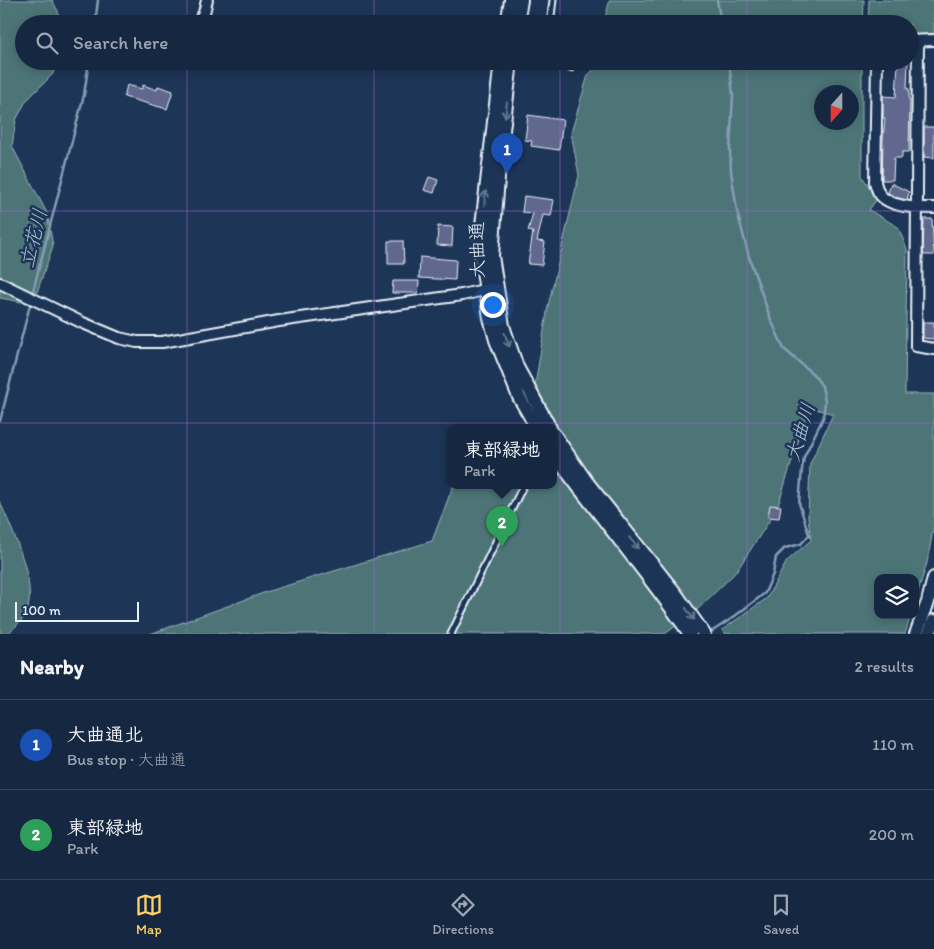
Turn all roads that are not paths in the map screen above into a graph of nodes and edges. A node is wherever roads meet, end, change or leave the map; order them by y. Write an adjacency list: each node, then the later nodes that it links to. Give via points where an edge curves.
1 (207, 0): 5 (street)
2 (511, 0): 6 (street)
3 (521, 0): 7 (street)
4 (553, 0): 8 (lane)
5 (203, 15)
6 (508, 15)
7 (518, 15)
8 (551, 15)
9 (934, 40): 10 (street)
10 (919, 41)
11 (500, 70): 18 (street, 大曲通, one-way to 11, via 481,258 482,226)
12 (511, 70): 18 (street, 大曲通, one-way to 18, via 493,227)
13 (877, 70): 15 (street, via 875,182 884,198)
14 (915, 70): 15 (street)
15 (917, 208): 16 (street); 19 (street, via 916,346)
16 (934, 208)
17 (0, 283): 18 (street, via 119,338 145,342 162,342)
18 (491, 289): 20 (street, 大曲通, via 490,318 507,372); 21 (street, 大曲通, one-way to 21, via 517,367)
19 (934, 349)
20 (535, 424)
21 (548, 424)
22 (557, 439): 26 (street, one-way to 26)
23 (557, 458): 26 (street, via 616,536)
24 (522, 489): 28 (lane)
25 (934, 578): 31 (street)
26 (671, 597): 29 (street); 30 (street, one-way to 30)
27 (934, 622): 32 (street)
28 (451, 634)
29 (690, 634)
30 (704, 634)
31 (916, 634)
32 (929, 634)

